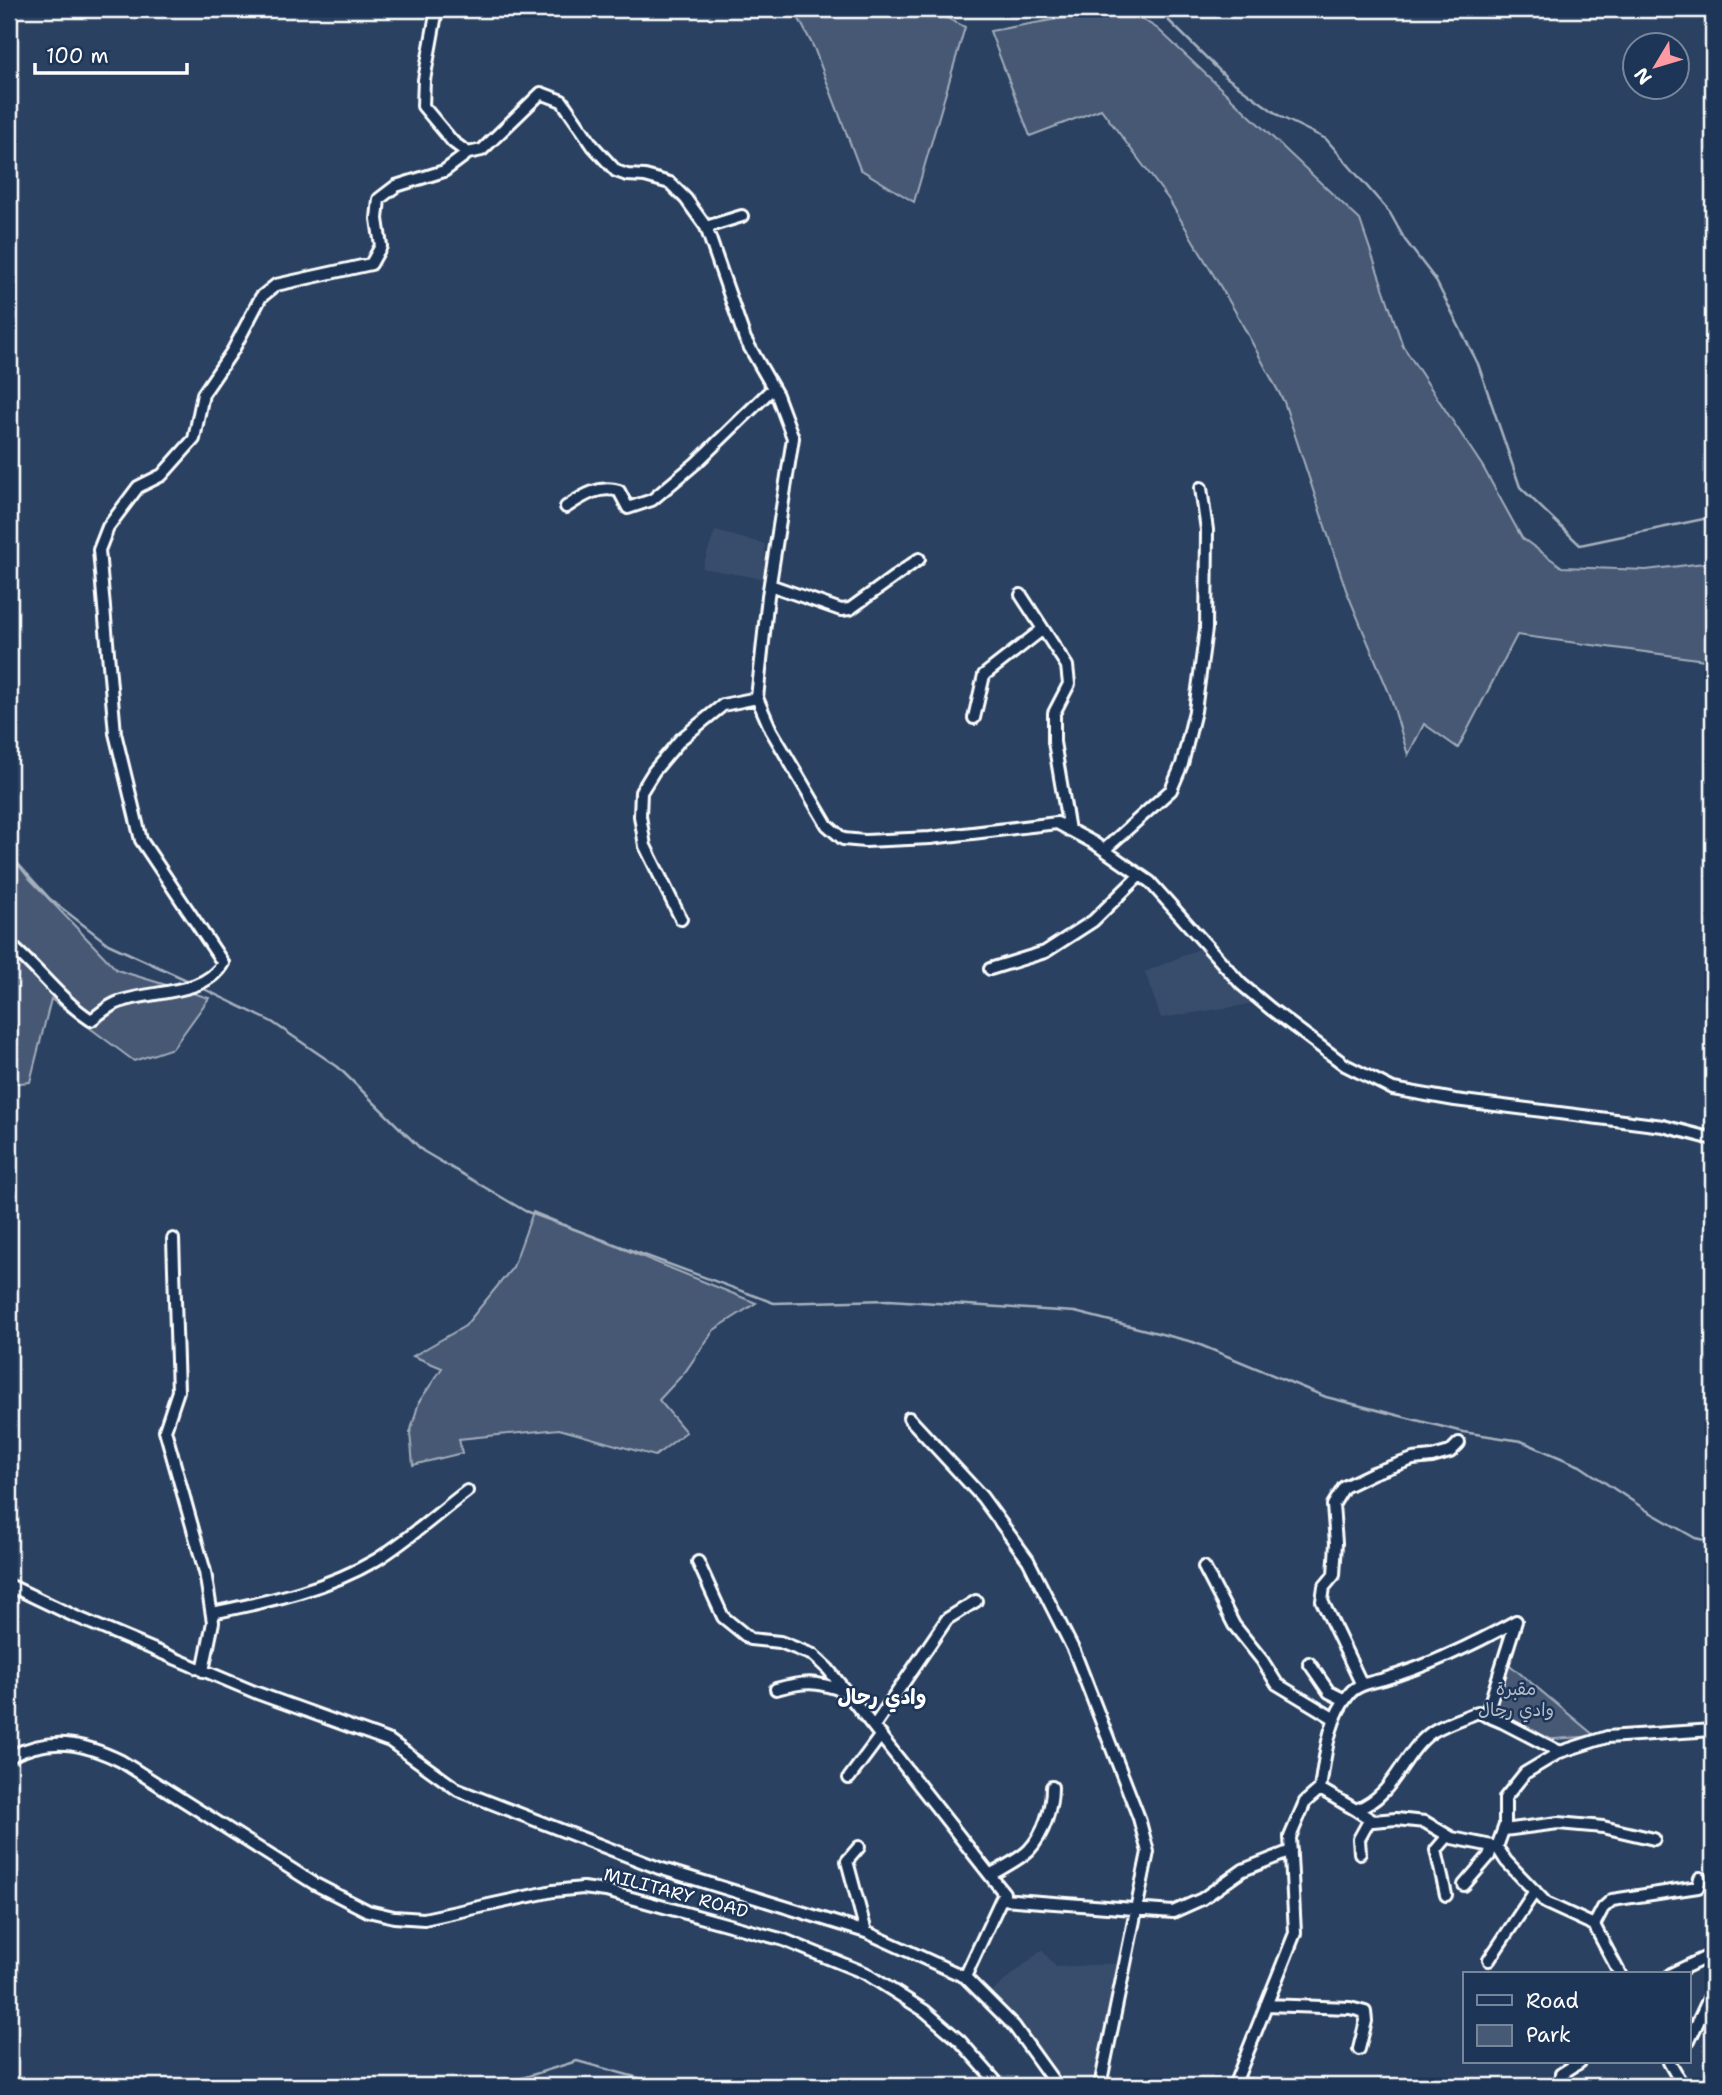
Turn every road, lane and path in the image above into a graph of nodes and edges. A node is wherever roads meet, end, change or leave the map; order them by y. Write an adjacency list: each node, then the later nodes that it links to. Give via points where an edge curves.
1 (438, 9): 2 (street, via 423,106)
2 (468, 153): 4 (street, via 482,150 541,93 562,101 616,171 670,183); 18 (street, via 444,171 396,186 379,200 381,246 370,264 276,285 261,297 204,394 194,439 162,475 138,487 108,527 99,550 115,733 141,840 223,963 217,975 197,985 116,1003 91,1020)
3 (742, 216): 4 (street)
4 (706, 227): 5 (street, via 745,339)
5 (773, 388): 7 (street, via 652,500 628,508 619,491 608,488 585,494); 9 (street, via 793,438)
6 (1202, 488): 15 (street, via 1207,530 1206,629 1195,711 1182,764 1171,790)
7 (566, 507)
8 (919, 559): 9 (street, via 850,609 841,610)
9 (770, 584): 12 (street)
10 (1021, 595): 11 (street)
11 (1043, 629): 13 (street, via 984,675); 14 (street, via 1067,666 1069,684 1054,713 1054,742)
12 (757, 698): 14 (street, via 827,825 843,839 930,838 1057,823); 17 (street, via 723,705 681,738 641,792 645,846)
13 (974, 718)
14 (1069, 830): 15 (street)
15 (1104, 850): 16 (street)
16 (1140, 875): 19 (street, via 1093,921 1045,952); 22 (street, via 1241,984 1345,1065 1393,1089 1663,1126)
17 (681, 919)
18 (9, 944)
19 (990, 969)
20 (9, 1028): 21 (street)
21 (9, 1036)
22 (1713, 1139)
23 (173, 1239): 31 (street, via 178,1391 165,1430)
24 (909, 1418): 62 (street, via 982,1497 1028,1560 1074,1651 1139,1818 1147,1852)
25 (1460, 1443): 34 (street, via 1450,1452 1413,1459 1344,1487 1333,1505 1334,1575 1324,1587 1322,1601)
26 (467, 1491): 31 (street, via 377,1559 326,1584 284,1598)
27 (698, 1562): 36 (street, via 723,1618 750,1639 780,1642 813,1655)
28 (1204, 1567): 39 (street, via 1234,1625 1277,1684)
29 (9, 1585): 33 (street)
30 (976, 1601): 40 (street, via 947,1619)
31 (212, 1612): 33 (street)
32 (1309, 1663): 37 (street, via 1329,1692)
33 (202, 1671): 64 (street, via 390,1741 458,1790 659,1868)
34 (1362, 1685): 37 (street); 38 (street, via 1422,1668 1516,1621)
35 (776, 1689): 36 (street, via 803,1682)
36 (847, 1692): 40 (street)
37 (1345, 1700): 39 (street)
38 (1486, 1716): 42 (street); 47 (street, via 1478,1712 1431,1733 1371,1805)
39 (1335, 1719): 46 (street)
40 (877, 1730): 44 (street); 56 (street)
41 (1713, 1730): 42 (street, via 1607,1737)
42 (1560, 1752): 49 (street, via 1525,1773 1504,1798)
43 (9, 1758): 77 (street, MILITARY ROAD, via 58,1744 79,1744 99,1751 315,1884 368,1911 424,1919 583,1888 784,1940 865,1973 903,1996 960,2041)
44 (849, 1778)
45 (1052, 1787): 56 (street, via 1045,1823 1029,1851)
46 (1320, 1789): 47 (street); 54 (street, via 1305,1802 1290,1837)
47 (1356, 1810): 48 (street)
48 (1370, 1819): 50 (street, via 1425,1822); 55 (street, via 1359,1839)
49 (1504, 1830): 51 (street, via 1558,1823); 53 (street)
50 (1448, 1836): 53 (street); 60 (street, via 1436,1850)
51 (1654, 1839)
52 (859, 1847): 64 (street, via 847,1861)
53 (1494, 1847): 58 (street); 59 (street)
54 (1291, 1851): 62 (street, via 1243,1870 1202,1899 1173,1912); 71 (street, via 1295,1933)
55 (1360, 1853)
56 (990, 1875): 61 (street, via 1004,1893)
57 (1700, 1878): 63 (street, via 1698,1887 1612,1899)
58 (1464, 1885)
59 (1535, 1891): 63 (street, via 1546,1903); 66 (street)
60 (1446, 1895)
61 (1002, 1899): 62 (street); 69 (street)
62 (1136, 1908): 79 (street)
63 (1594, 1925): 67 (street)
64 (866, 1932): 69 (street)
65 (1713, 1954): 68 (street)
66 (1489, 1960)
67 (1619, 1972)
68 (1675, 1972)
69 (965, 1977): 78 (street, via 1014,2026)
70 (1713, 1990): 72 (street)
71 (1266, 2006): 73 (street, via 1365,2012); 76 (street)
72 (1690, 2039)
73 (1359, 2049)
74 (1577, 2064): 81 (street, via 1561,2074)
75 (1674, 2065): 82 (street)
76 (1235, 2085): 80 (street)
77 (1000, 2086)
78 (1057, 2086)
79 (1100, 2086)
80 (1261, 2086)
81 (1562, 2086)
82 (1683, 2086)

